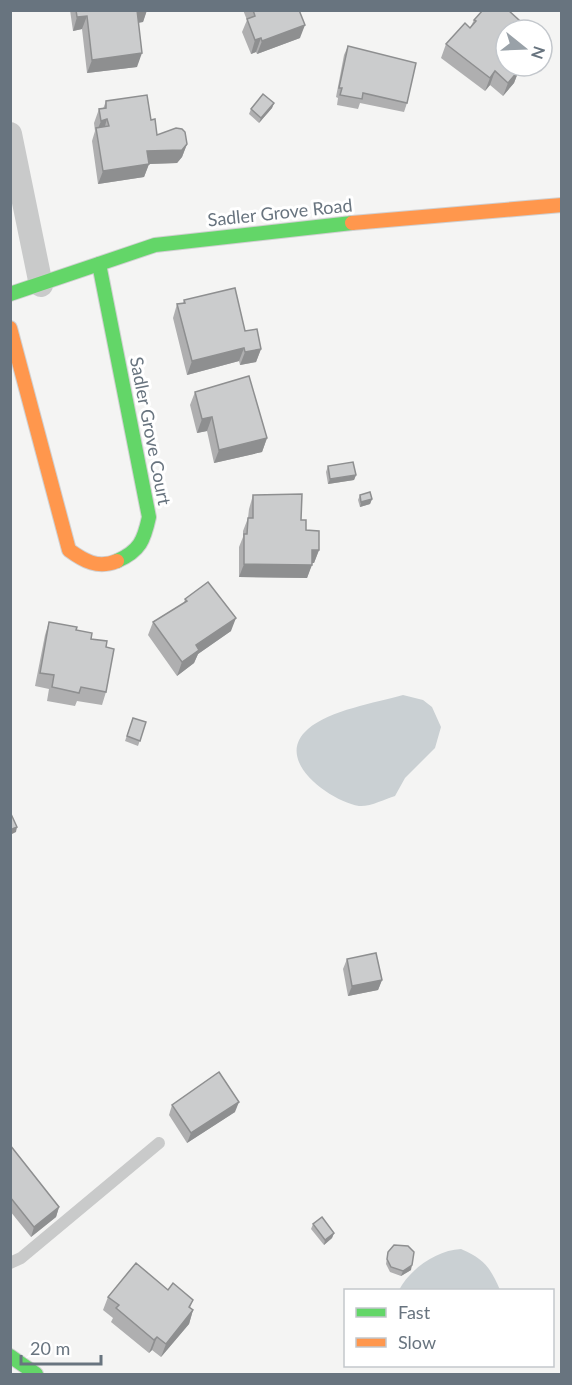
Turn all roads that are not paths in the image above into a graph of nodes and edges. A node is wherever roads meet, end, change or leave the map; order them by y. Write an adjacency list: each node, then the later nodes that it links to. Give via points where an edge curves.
1 (10, 134): 4 (street)
2 (561, 205): 3 (street, Sadler Grove Road, via 266,231 156,246)
3 (99, 264): 4 (street, Sadler Grove Road); 6 (street, Sadler Grove Court, via 149,517 144,541 127,557 108,565 86,562 69,550)
4 (41, 285): 5 (street, Sadler Grove Road)
5 (10, 294)
6 (10, 328)
7 (159, 1143): 8 (lane, via 21,1258)
8 (10, 1263)
9 (10, 1356): 10 (street)
10 (36, 1374)

